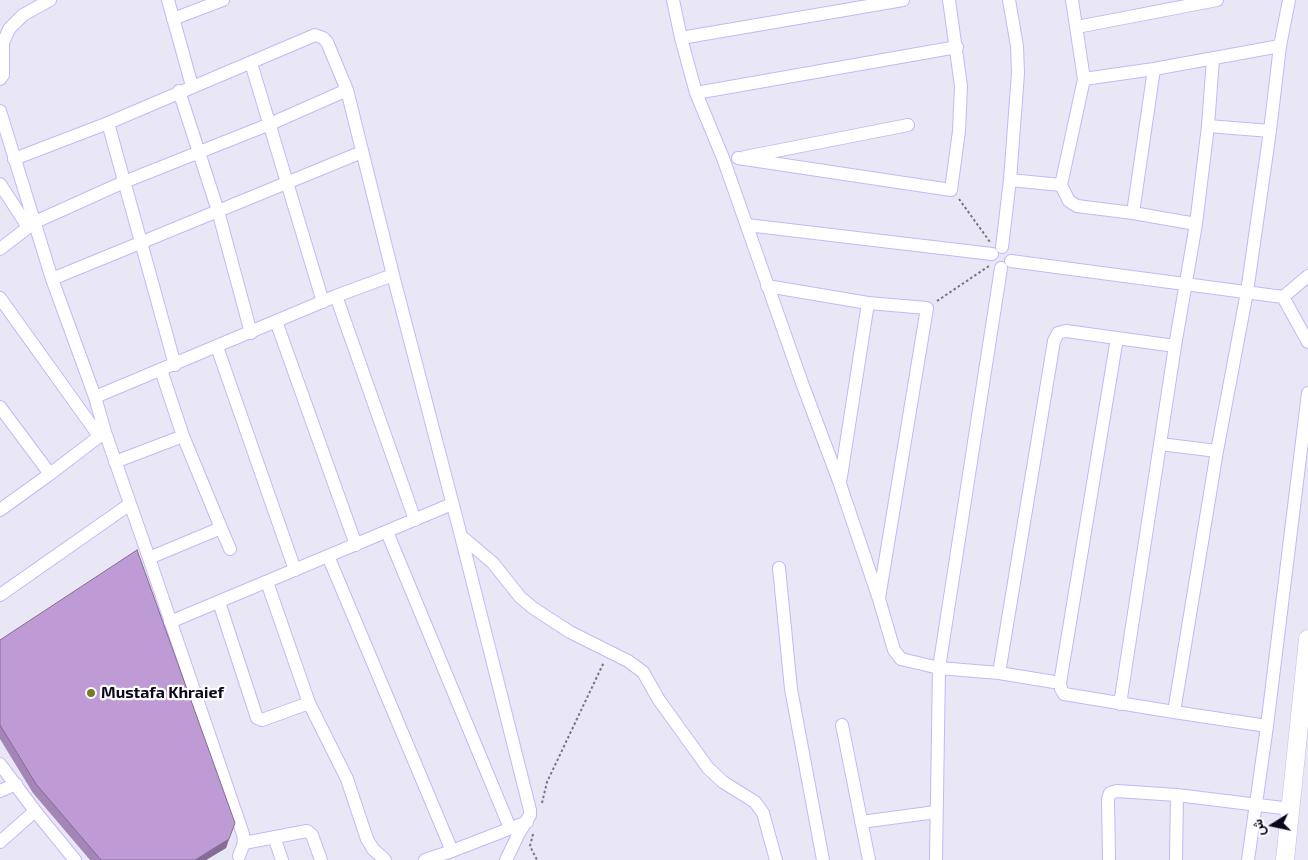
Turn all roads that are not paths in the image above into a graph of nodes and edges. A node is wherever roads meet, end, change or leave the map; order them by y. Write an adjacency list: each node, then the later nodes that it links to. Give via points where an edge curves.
1 (50, 0): 14 (street, via 23,15)
2 (168, 0): 11 (street)
3 (223, 0): 11 (street)
4 (673, 0): 13 (street)
5 (903, 0): 13 (street)
6 (948, 0): 16 (street)
7 (1009, 0): 37 (street, via 1018,73)
8 (1072, 0): 12 (street)
9 (1217, 0): 12 (street)
10 (1289, 0): 15 (street)
11 (173, 19): 22 (street)
12 (1076, 27): 21 (street)
13 (681, 38): 25 (street)
14 (2, 42): 20 (street, via 3,75)
15 (1280, 46): 17 (street); 31 (street)
16 (957, 47): 25 (street); 35 (street, via 961,86 951,190)
17 (1213, 59): 19 (street); 30 (street)
18 (251, 63): 22 (street); 23 (street, via 315,35 320,36 328,42); 28 (street)
19 (1154, 69): 21 (street); 43 (street)
20 (0, 79)
21 (1084, 79): 41 (street)
22 (192, 86): 24 (street)
23 (347, 90): 28 (street); 33 (street)
24 (179, 91): 27 (street); 32 (street)
25 (696, 93): 34 (street)
26 (0, 111): 36 (street)
27 (108, 123): 36 (street); 38 (street)
28 (270, 124): 32 (street); 40 (street)
29 (908, 125): 35 (street)
30 (1208, 126): 31 (street); 45 (street)
31 (1270, 131): 55 (street)
32 (199, 152): 38 (street); 42 (street)
33 (362, 152): 40 (street); 50 (street)
34 (722, 158): 35 (street); 46 (street)
35 (738, 158)
36 (14, 159): 44 (street)
37 (1010, 180): 41 (street); 49 (street)
38 (124, 182): 44 (street); 47 (street)
39 (0, 184): 44 (street)
40 (286, 184): 42 (street); 59 (street)
41 (1061, 185): 43 (street, via 1069,201 1077,206)
42 (218, 211): 47 (street); 62 (street)
43 (1133, 213): 45 (street)
44 (31, 224): 48 (street); 52 (street)
45 (1196, 224): 53 (street)
46 (747, 225): 49 (street); 54 (street)
47 (140, 242): 52 (street); 67 (street)
48 (0, 249)
49 (999, 257): 53 (street); 98 (street)
50 (393, 275): 56 (street); 80 (street)
51 (1308, 276): 57 (street)
52 (52, 279): 70 (street)
53 (1186, 284): 55 (street); 65 (street)
54 (767, 286): 60 (street); 78 (street)
55 (1247, 292): 57 (street); 75 (street)
56 (336, 296): 59 (street); 82 (street)
57 (1283, 297): 64 (street)
58 (0, 298): 72 (street)
59 (323, 302): 61 (street)
60 (868, 303): 78 (street); 94 (street, via 927,308)
61 (276, 321): 62 (street); 86 (street)
62 (251, 333): 66 (street)
63 (1117, 338): 65 (street); 99 (street, via 1066,331 1058,333 1054,341); 100 (street)
64 (1308, 342)
65 (1176, 346): 74 (street)
66 (217, 347): 67 (street); 91 (street)
67 (175, 365): 68 (street)
68 (161, 370): 70 (street); 73 (street)
69 (1308, 393): 105 (street)
70 (95, 397): 72 (street)
71 (0, 407): 77 (street)
72 (102, 434): 76 (street); 77 (street)
73 (184, 436): 76 (street); 83 (street)
74 (1160, 444): 75 (street); 102 (street)
75 (1216, 451): 103 (street)
76 (115, 462): 79 (street)
77 (50, 474): 81 (street)
78 (840, 484): 94 (street)
79 (130, 504): 89 (street); 93 (street)
80 (452, 504): 82 (street); 85 (street)
81 (0, 510)
82 (415, 520): 84 (street)
83 (221, 528): 87 (street); 89 (street)
84 (387, 532): 86 (street); 116 (street)
85 (461, 536): 115 (street); 128 (street, via 493,563 533,608 643,672 708,768 723,782 755,802 763,812)
86 (356, 545): 88 (street)
87 (230, 549)
88 (328, 556): 91 (street); 120 (street)
89 (149, 558): 96 (street)
90 (779, 568): 129 (street, via 791,689)
91 (295, 570): 92 (street)
92 (267, 582): 95 (street); 101 (street)
93 (0, 595)
94 (879, 599): 98 (street, via 894,650 901,659)
95 (220, 602): 96 (street); 101 (street, via 257,718 262,720)
96 (170, 622): 119 (street)
97 (1308, 639): 111 (street)
98 (939, 668): 99 (street); 113 (street)
99 (998, 673): 100 (street)
100 (1060, 683): 102 (street, via 1064,694)
101 (309, 703): 125 (street, via 347,779 370,845)
102 (1120, 704): 103 (street)
103 (1174, 712): 105 (street)
104 (842, 725): 114 (street)
105 (1267, 726): 110 (street)
106 (0, 764): 107 (street)
107 (16, 784): 108 (street); 112 (street)
108 (0, 791)
109 (1177, 794): 110 (street); 132 (street, via 1110,792); 133 (street)
110 (1256, 803): 111 (street); 134 (street)
111 (1291, 809): 135 (street)
112 (35, 811): 118 (street); 121 (street)
113 (936, 812): 114 (street); 131 (street)
114 (861, 822): 130 (street)
115 (531, 824): 116 (street); 127 (street, via 519,833)
116 (510, 828): 120 (street)
117 (274, 837): 119 (street); 123 (street); 124 (street, via 307,831 312,834)
118 (0, 842)
119 (244, 843): 122 (street)
120 (452, 850): 126 (street)
121 (71, 859)
122 (238, 859)
123 (282, 860)
124 (321, 860)
125 (385, 860)
126 (425, 860)
127 (506, 860)
128 (776, 860)
129 (823, 860)
130 (869, 860)
131 (936, 860)
132 (1110, 860)
133 (1176, 860)
134 (1248, 860)
135 (1285, 860)

